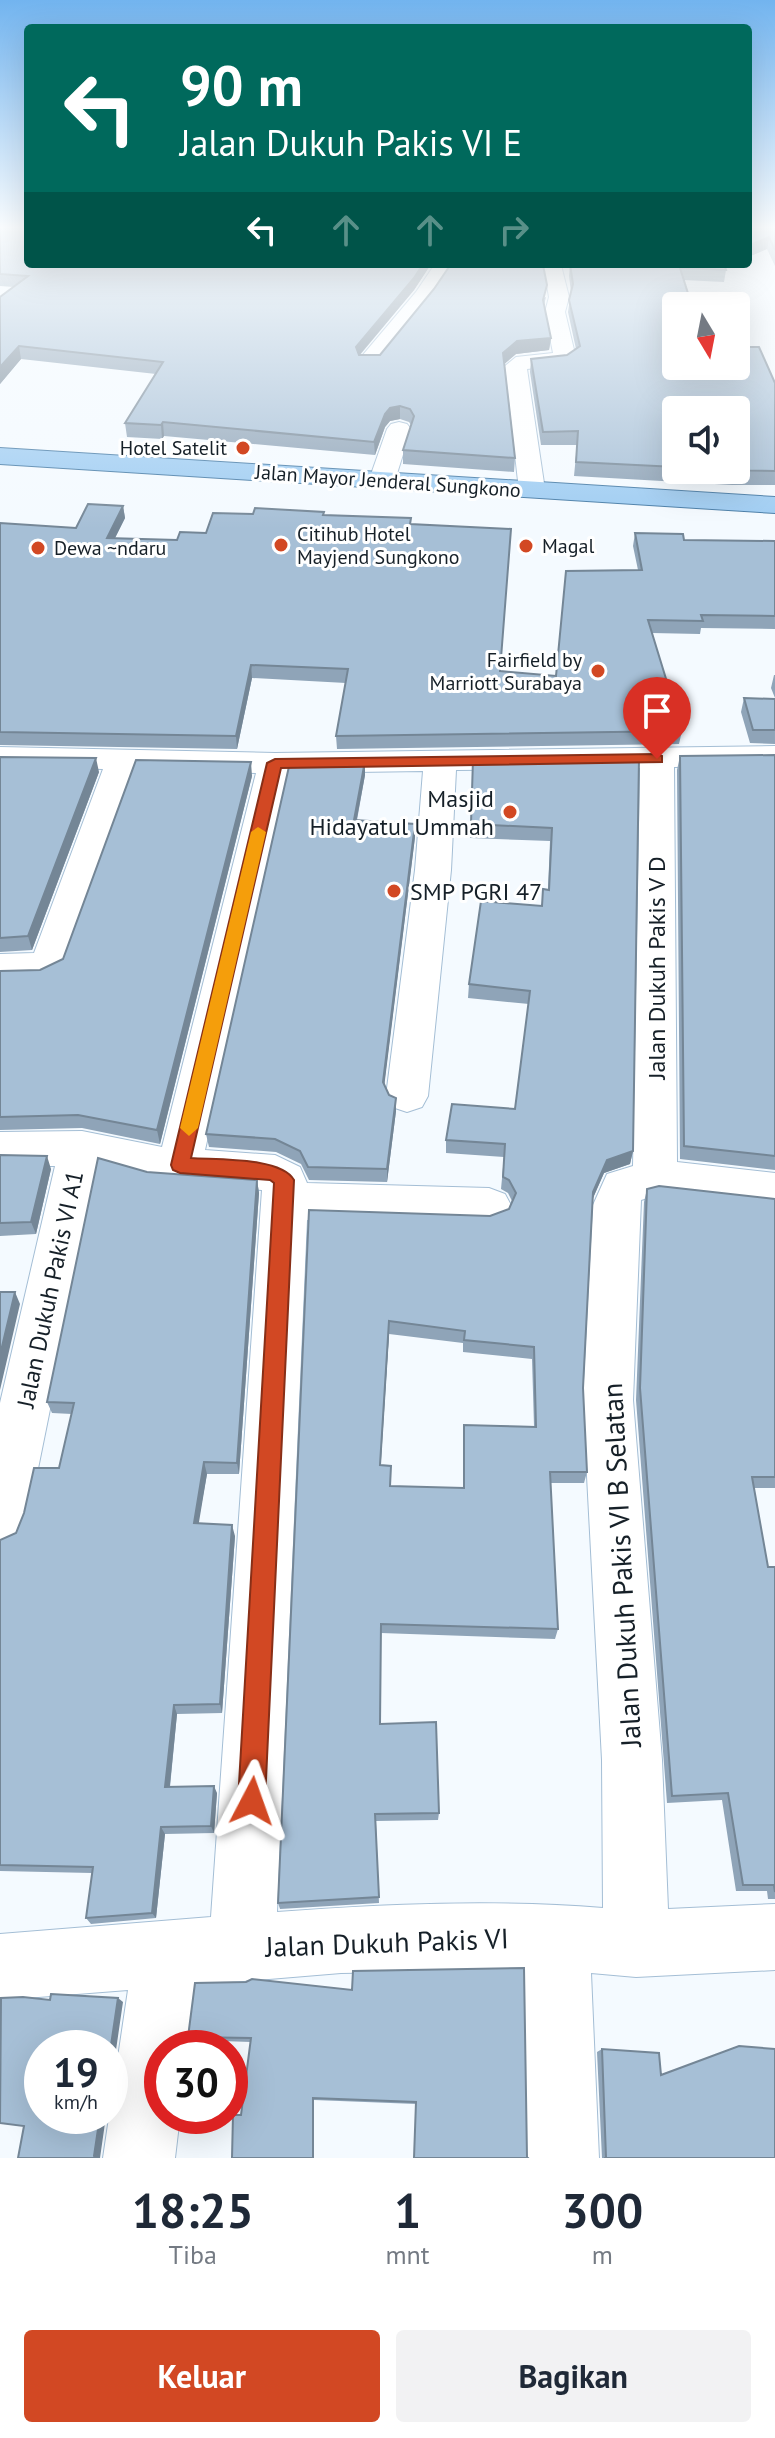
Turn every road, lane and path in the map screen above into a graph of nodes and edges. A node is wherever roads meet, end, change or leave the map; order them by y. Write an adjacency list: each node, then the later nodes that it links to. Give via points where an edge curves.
1 (398, 328): 3 (street)
2 (558, 328): 8 (street, via 565,358 516,366)
3 (370, 361)
4 (399, 429): 7 (street)
5 (0, 456): 7 (main road, Jalan Mayor Jenderal Sungkono)
6 (0, 478): 10 (main road, Jalan Mayor Jenderal Sungkono)
7 (382, 480): 8 (main road, Jalan Mayor Jenderal Sungkono)
8 (532, 490): 9 (main road, Jalan Mayor Jenderal Sungkono)
9 (775, 505)
10 (775, 526)
11 (775, 756): 13 (street)
12 (0, 757): 14 (street)
13 (657, 759): 16 (street); 22 (street, Jalan Dukuh Pakis V D)
14 (123, 760): 15 (street); 17 (street, via 50,962 44,967)
15 (275, 763): 16 (street); 21 (street)
16 (440, 763): 18 (street)
17 (0, 968)
18 (407, 1096)
19 (82, 1148): 20 (street); 21 (street, via 150,1164); 26 (street, Jalan Dukuh Pakis VI A1)
20 (0, 1149)
21 (180, 1165): 24 (street, via 275,1173 284,1180)
22 (639, 1182): 23 (street); 30 (street, Jalan Dukuh Pakis VI B Selatan, via 616,1205 608,1400 632,1760)
23 (775, 1191)
24 (285, 1201): 25 (street); 31 (street)
25 (489, 1207)
26 (15, 1380): 27 (street, Jalan Dukuh Pakis VI A1)
27 (0, 1523)
28 (556, 1937): 30 (street, Jalan Dukuh Pakis VI); 31 (street, Jalan Dukuh Pakis VI, via 341,1940); 35 (street)
29 (775, 1937): 30 (street, Jalan Dukuh Pakis VI)
30 (636, 1944)
31 (242, 1948): 32 (street, Jalan Dukuh Pakis VI)
32 (167, 1952): 33 (street, Jalan Dukuh Pakis VI); 34 (street)
33 (0, 1967)
34 (139, 2158)
35 (563, 2158)

